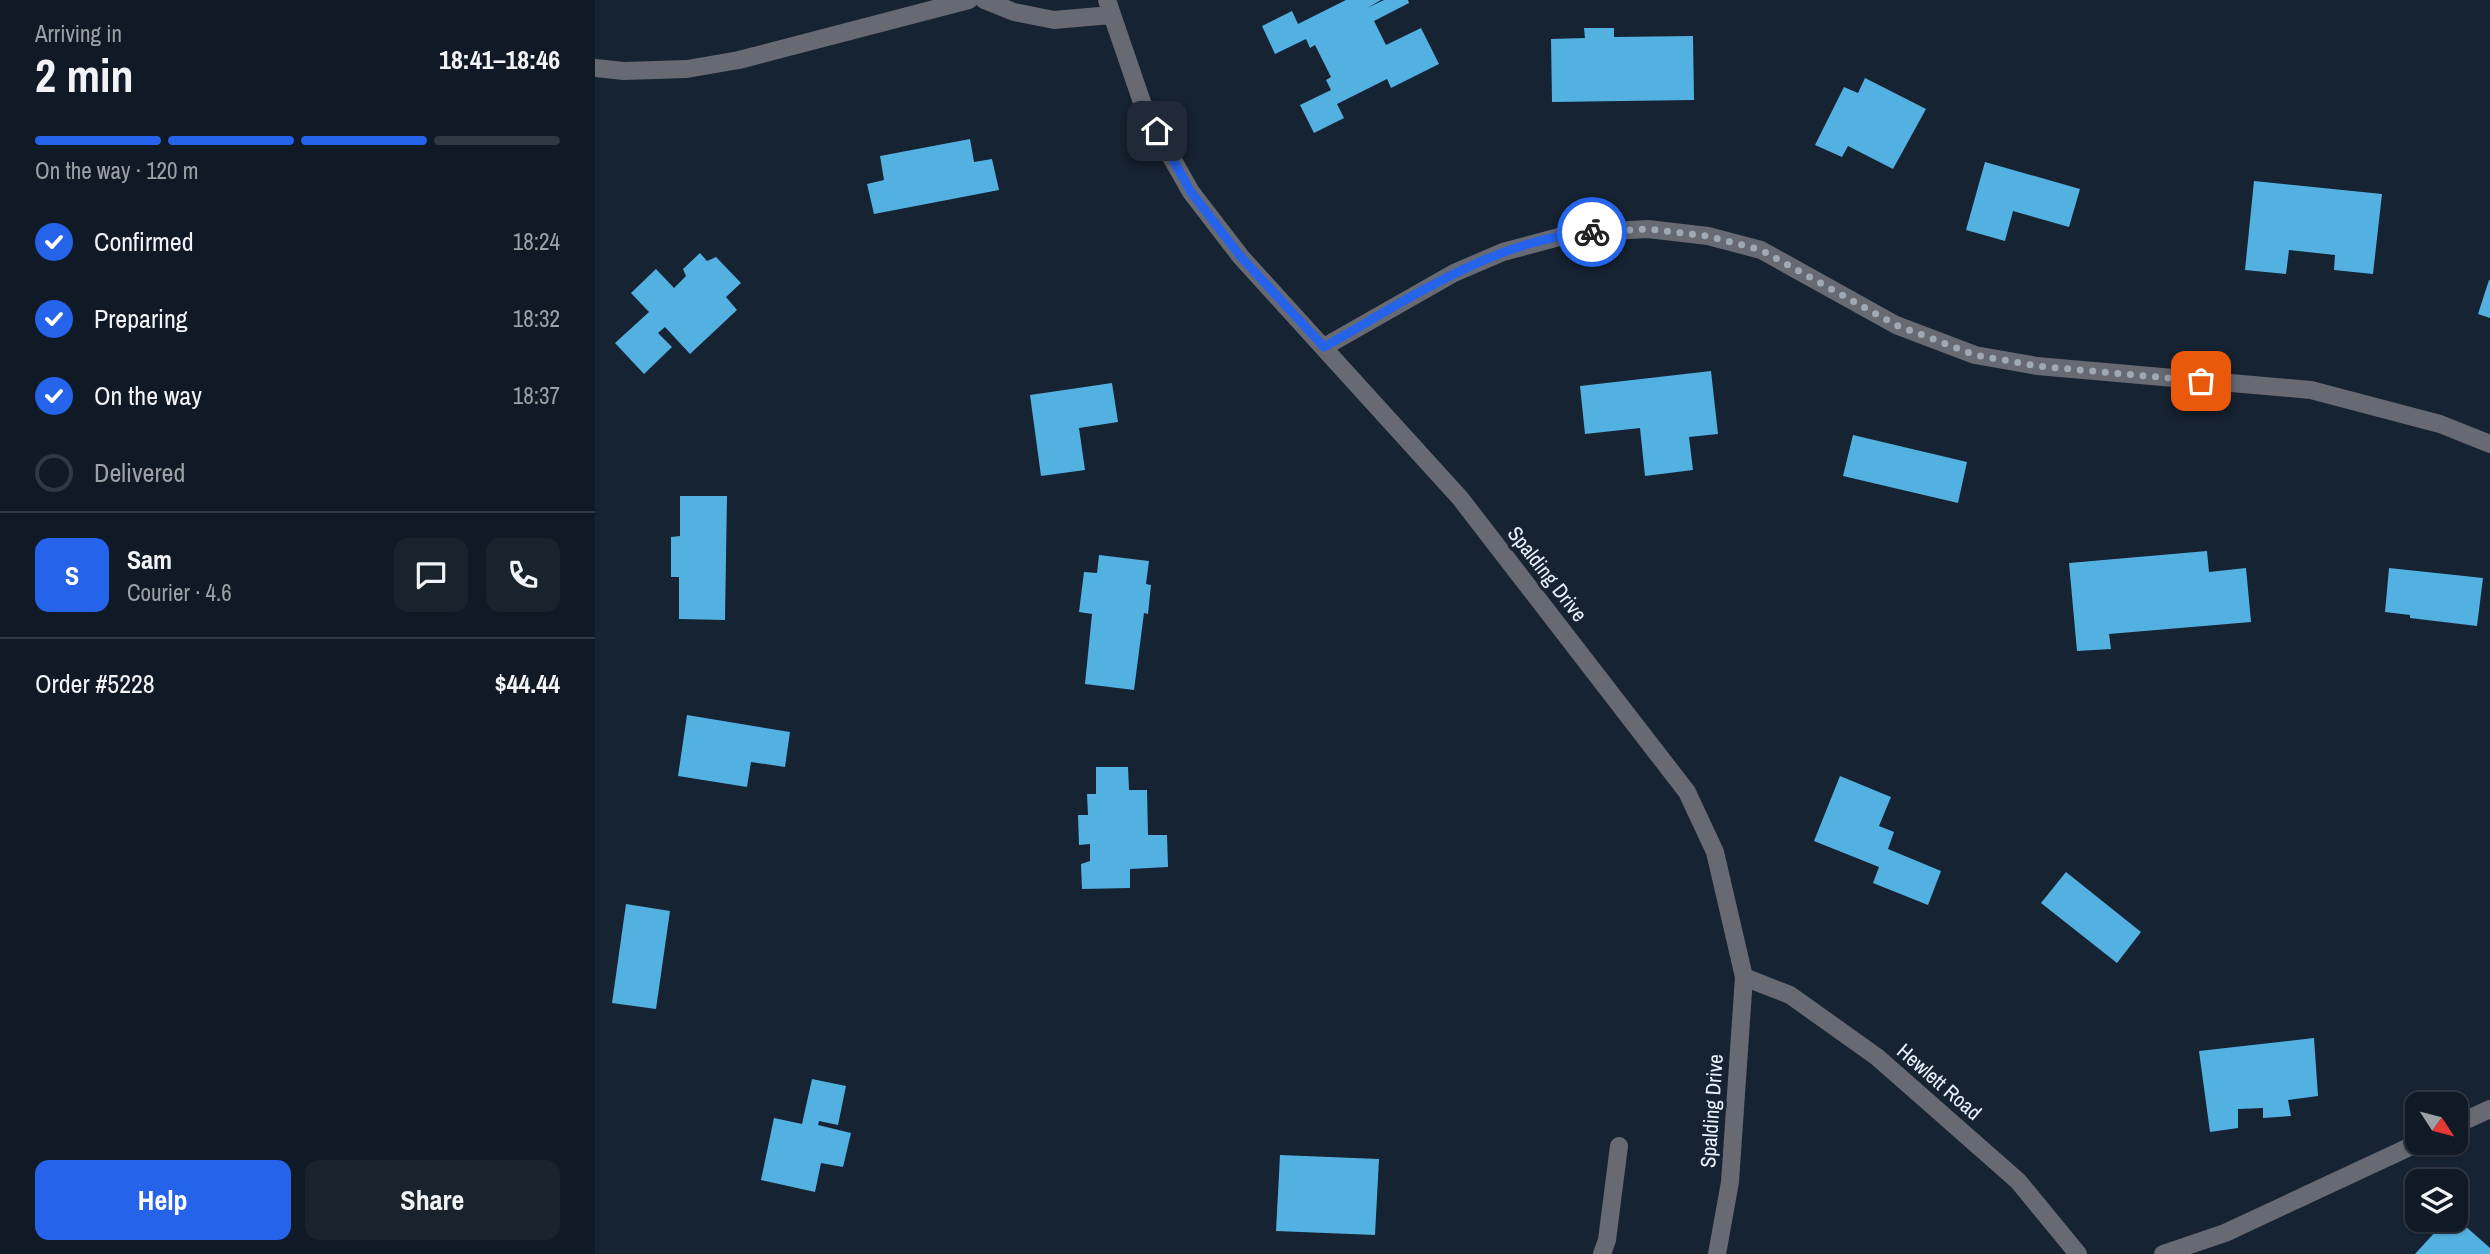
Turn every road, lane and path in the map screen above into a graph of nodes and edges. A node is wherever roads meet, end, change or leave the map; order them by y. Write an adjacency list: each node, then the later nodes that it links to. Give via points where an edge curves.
1 (969, 0): 4 (street, via 726,62 687,69)
2 (985, 0): 3 (street, via 1054,20)
3 (1109, 8): 5 (street, Spalding Drive, via 1145,111 1191,192 1241,257)
4 (595, 68)
5 (1324, 347): 6 (street, via 1454,274 1503,252 1574,233 1648,229 1708,236 1761,250 1896,325 1975,355 2037,366 2311,390 2440,425); 7 (street, Spalding Drive, via 1460,498 1687,792 1716,852)
6 (2490, 444)
7 (1744, 977): 13 (street, Spalding Drive, via 1730,1182); 14 (street, Hewlett Road, via 1790,995 1877,1058 2018,1181)
8 (2490, 1109): 9 (street)
9 (2468, 1119)
10 (1619, 1146): 12 (street)
11 (2405, 1149): 15 (street, via 2225,1233)
12 (1602, 1254)
13 (1717, 1254)
14 (2078, 1254)
15 (2163, 1254)

